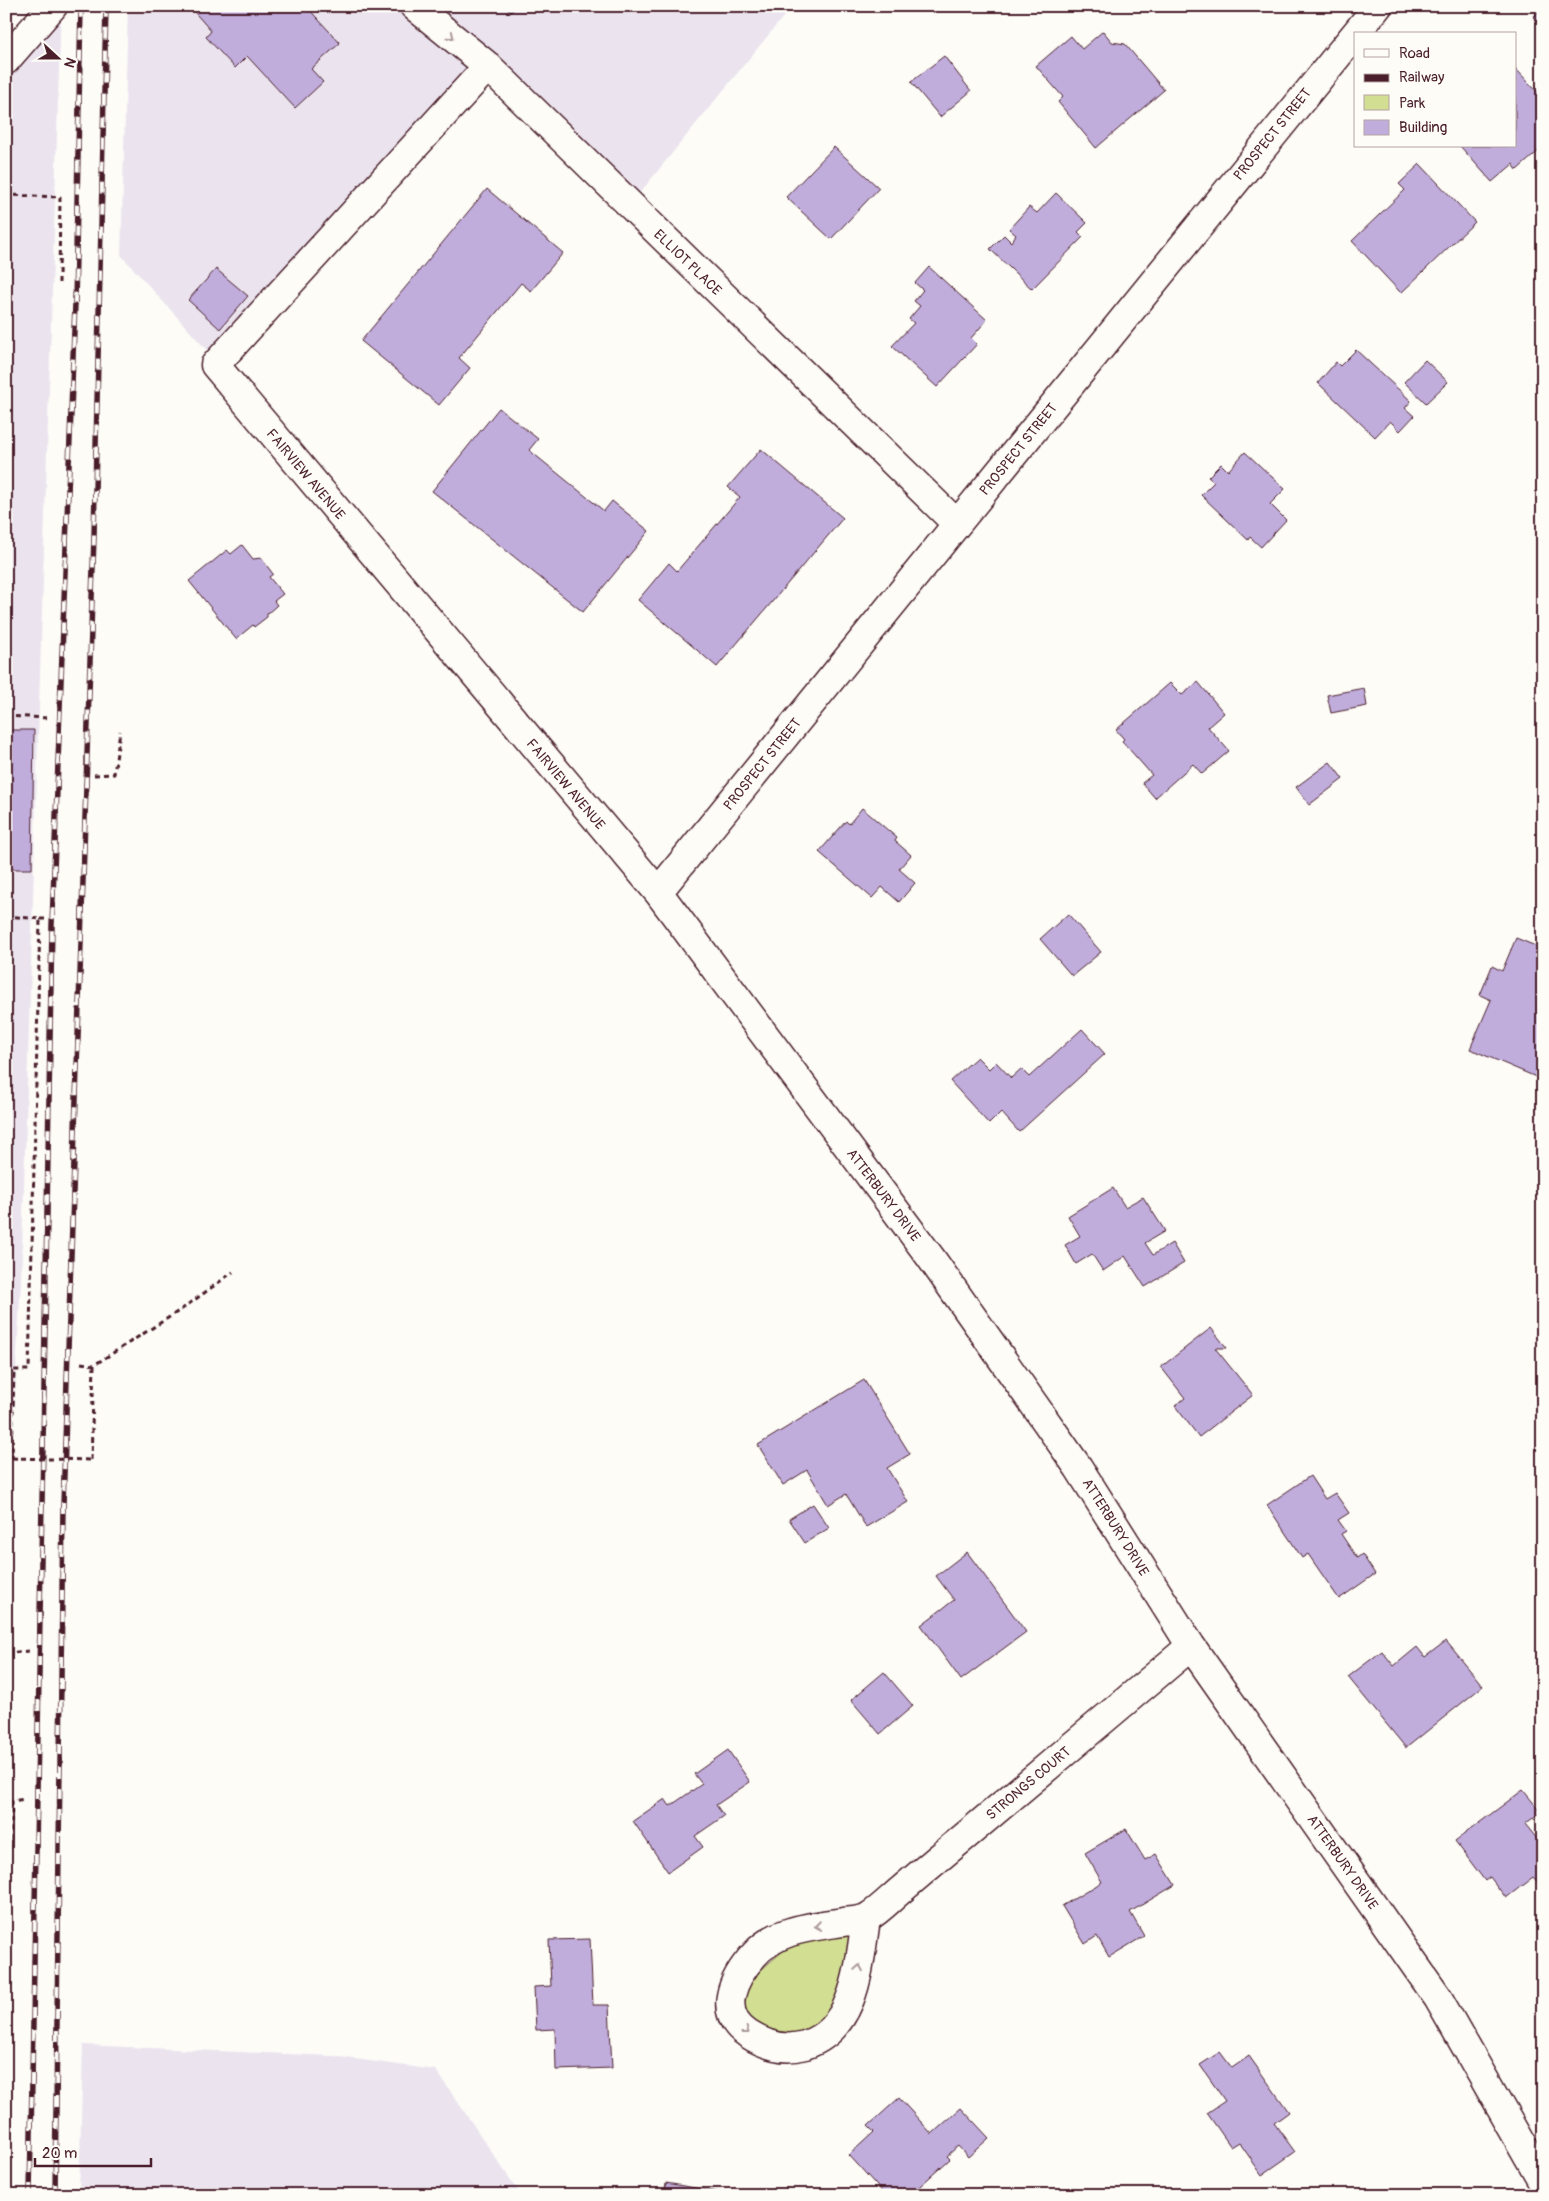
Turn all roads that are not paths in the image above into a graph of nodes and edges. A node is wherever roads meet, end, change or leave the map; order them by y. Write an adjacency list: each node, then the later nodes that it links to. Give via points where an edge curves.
1 (53, 6): 6 (street)
2 (414, 6): 7 (street, ELLIOT PLACE, one-way to 7)
3 (1378, 6): 4 (street, PROSPECT STREET)
4 (1357, 32)
5 (1354, 36): 8 (street, PROSPECT STREET)
6 (6, 60)
7 (488, 66): 8 (street, ELLIOT PLACE); 9 (street, FAIRVIEW AVENUE, via 215,365)
8 (957, 524): 9 (street, PROSPECT STREET)
9 (658, 892): 10 (street, ATTERBURY DRIVE, via 937,1266 1078,1466)
10 (1191, 1646): 11 (street, STRONGS COURT); 12 (street, ATTERBURY DRIVE, via 1438,1998)
11 (866, 1919): 11 (street, one-way to 11, via 790,1930 767,1942 739,1972 730,1993 729,2009 735,2022 762,2042 779,2047 798,2047 825,2035 840,2021 850,2000)
12 (1543, 2182)

